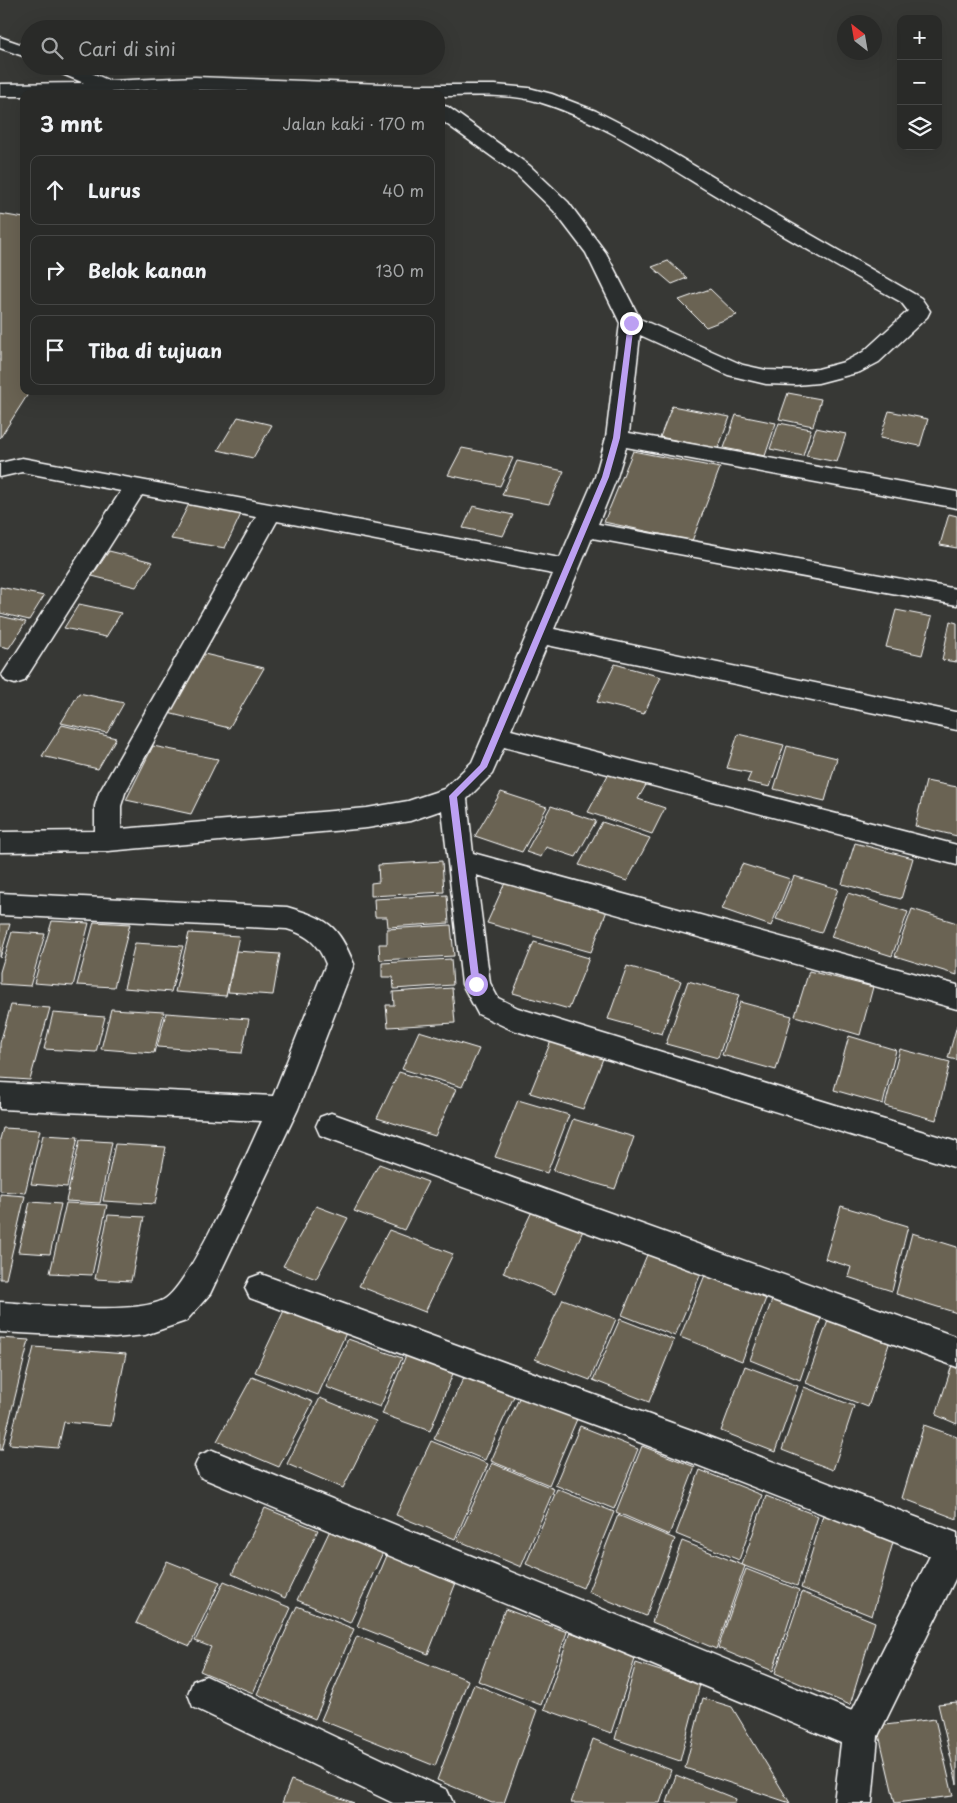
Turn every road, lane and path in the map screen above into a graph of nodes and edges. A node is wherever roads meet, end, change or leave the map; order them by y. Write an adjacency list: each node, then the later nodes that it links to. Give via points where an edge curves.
1 (0, 42): 2 (street)
2 (20, 50)
3 (81, 75): 4 (street)
4 (105, 85): 7 (street); 8 (street, via 206,84)
5 (0, 90): 6 (street)
6 (20, 90)
7 (52, 90)
8 (363, 90)
9 (445, 92): 11 (street, via 512,92 544,98 572,109 668,158 812,246 908,298 919,311 871,357 839,371 796,378 766,377 736,370)
10 (445, 114): 11 (street, via 548,192 591,245 617,288)
11 (631, 323): 12 (street)
12 (617, 438): 15 (street); 17 (street, via 606,477)
13 (0, 470): 14 (street, via 22,465)
14 (136, 486): 16 (street); 21 (street)
15 (957, 500)
16 (270, 512): 18 (street); 25 (street, via 112,793 108,806)
17 (584, 528): 18 (street); 19 (street)
18 (567, 568): 20 (street)
19 (957, 597)
20 (538, 635): 22 (street); 23 (street)
21 (15, 675)
22 (955, 721)
23 (497, 736): 24 (street, via 483,767); 27 (street)
24 (453, 796): 25 (street, via 410,811 367,818); 28 (street)
25 (108, 841): 26 (street)
26 (0, 842)
27 (957, 854)
28 (461, 860): 30 (street); 34 (street, via 476,984 488,1006 510,1017)
29 (0, 904): 32 (street, via 287,918 313,925 332,942 340,964)
30 (957, 996)
31 (0, 1096): 32 (street)
32 (283, 1109): 36 (street, via 199,1284 175,1311 145,1320 115,1323)
33 (331, 1126): 37 (street)
34 (957, 1155)
35 (261, 1288): 39 (street, via 644,1426)
36 (0, 1317)
37 (957, 1352)
38 (212, 1466): 41 (street)
39 (955, 1549): 41 (street)
40 (206, 1694): 42 (street)
41 (860, 1733): 43 (street)
42 (434, 1803)
43 (853, 1803)

